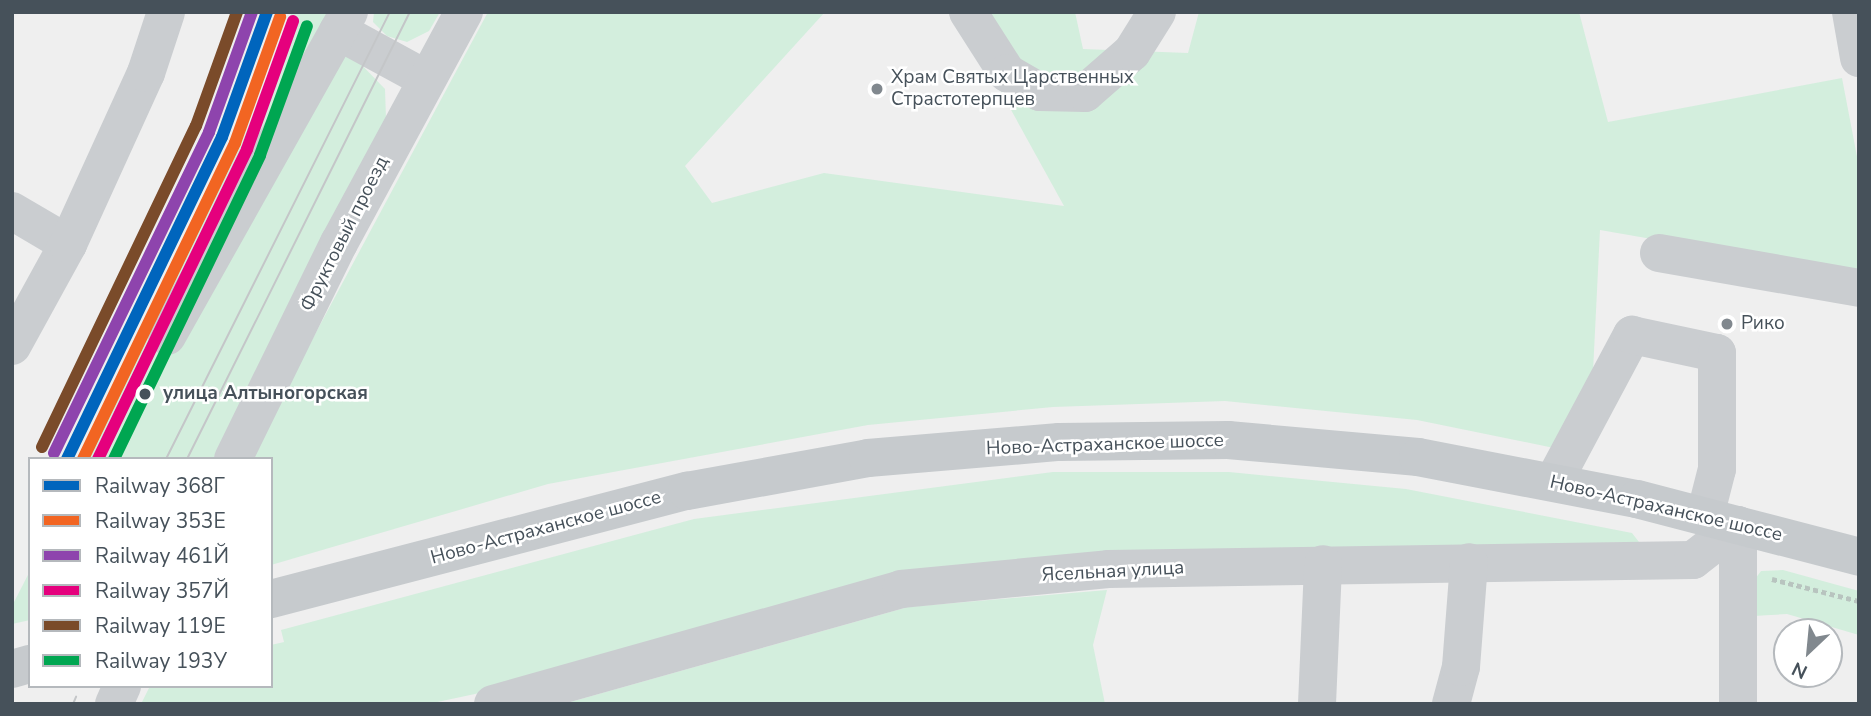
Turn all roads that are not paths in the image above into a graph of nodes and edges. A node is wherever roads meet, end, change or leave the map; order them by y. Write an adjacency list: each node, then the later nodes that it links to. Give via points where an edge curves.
1 (166, 12): 10 (street, via 146,73)
2 (464, 12): 8 (street, Фруктовый проезд)
3 (968, 12): 4 (street, via 1007,73 1040,92 1085,93 1132,52)
4 (1157, 12)
5 (1851, 12): 7 (street)
6 (344, 22): 8 (street); 13 (street)
7 (1859, 58)
8 (426, 79): 15 (street, Фруктовый проезд)
9 (12, 211): 10 (street)
10 (68, 244): 14 (street)
11 (1659, 253): 12 (street)
12 (1859, 288)
13 (167, 336)
14 (12, 346)
15 (234, 457)
16 (1554, 481): 17 (main road, Ново-Астраханское шоссе); 17 (street, via 1632,335 1717,353); 21 (main road, Ново-Астраханское шоссе, via 1418,457 1228,440 1059,442 868,458 687,491)
17 (1722, 520): 18 (main road, Ново-Астраханское шоссе); 19 (street, Ясельная улица, via 1693,560); 27 (street, via 1743,578)
18 (1859, 556)
19 (1469, 562): 20 (street, Ясельная улица); 26 (street, via 1461,667)
20 (1323, 564): 24 (street, Ясельная улица, via 1108,569 901,589); 25 (street)
21 (273, 599)
22 (121, 688): 23 (street)
23 (114, 704)
24 (493, 704)
25 (1317, 704)
26 (1451, 704)
27 (1738, 704)

